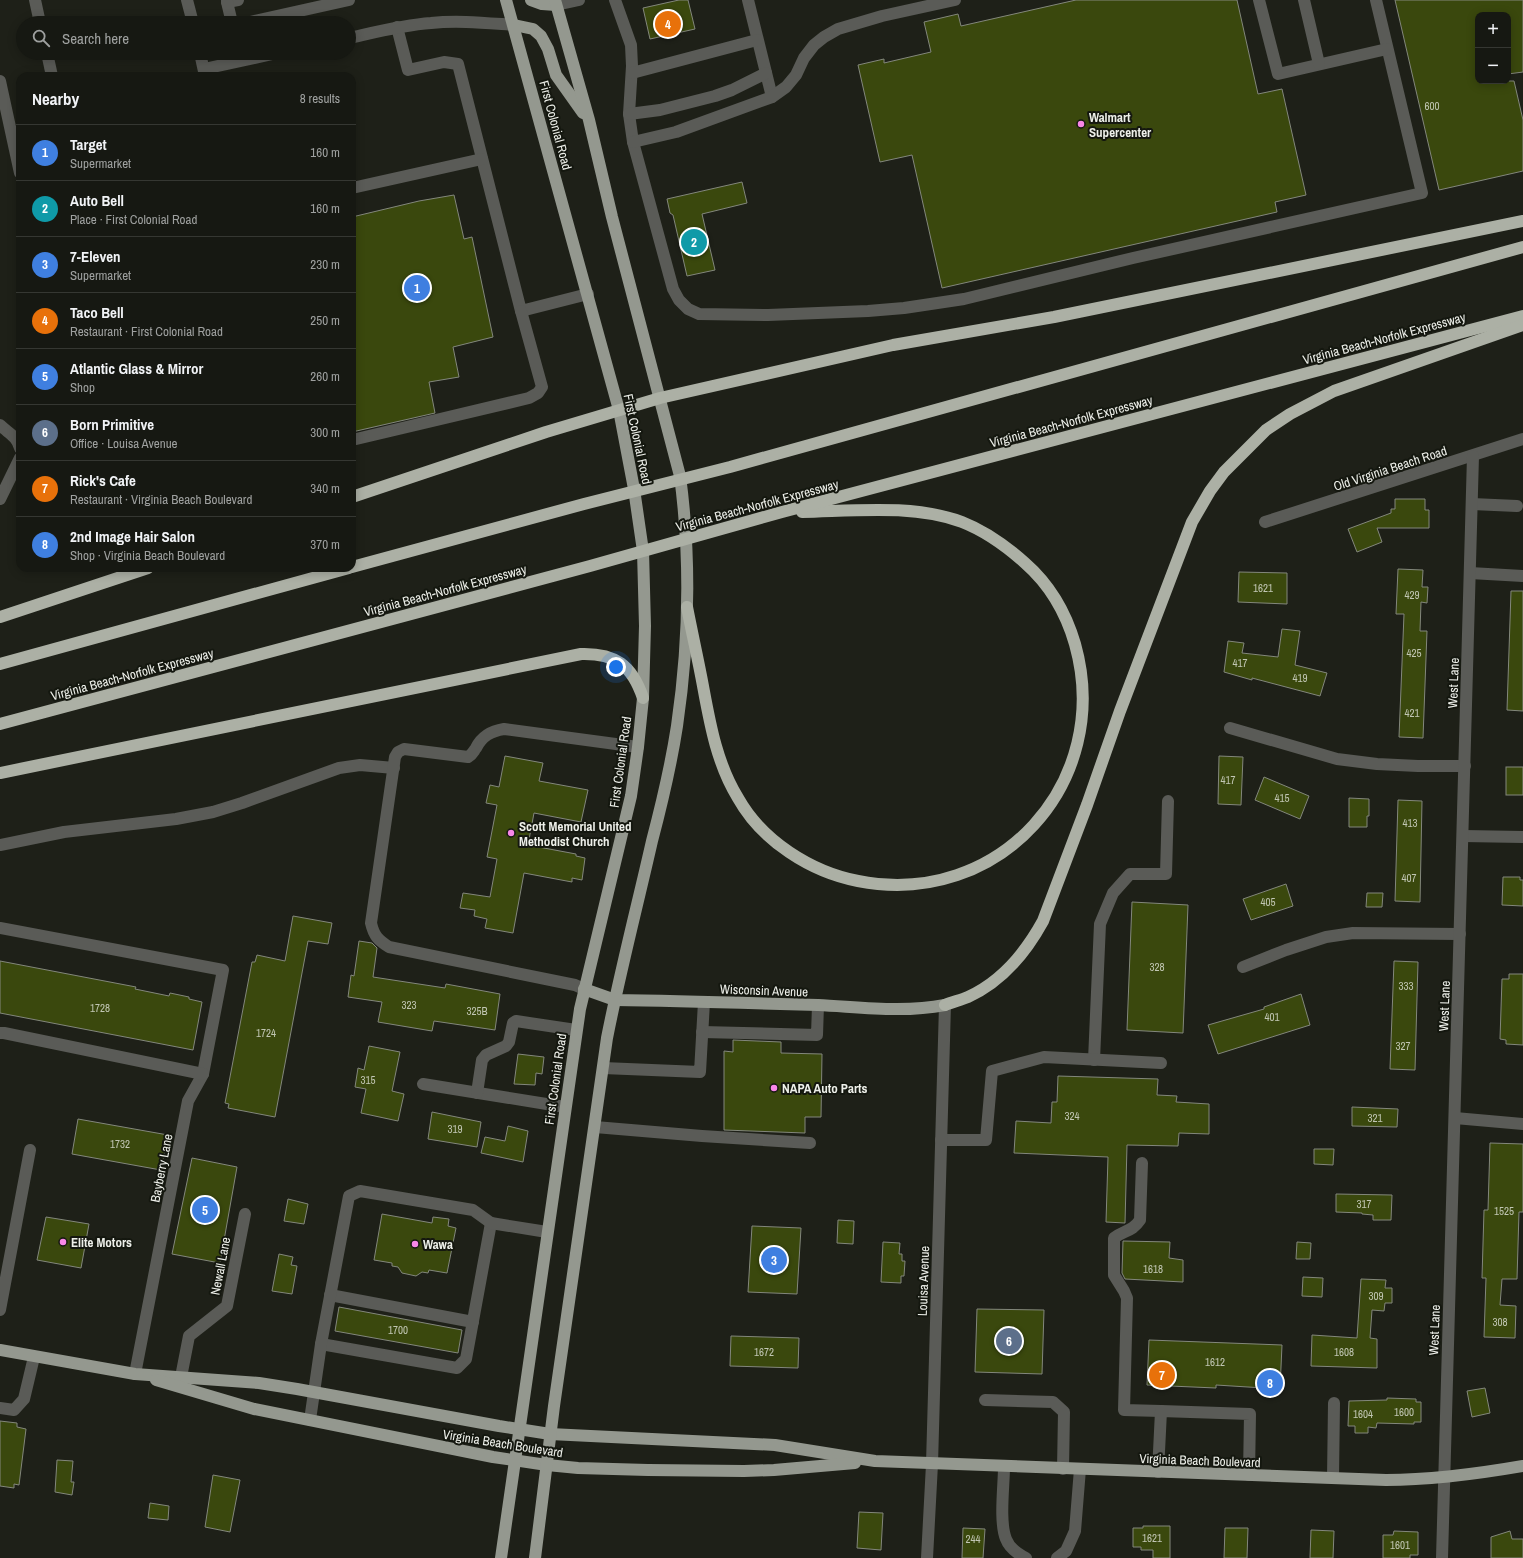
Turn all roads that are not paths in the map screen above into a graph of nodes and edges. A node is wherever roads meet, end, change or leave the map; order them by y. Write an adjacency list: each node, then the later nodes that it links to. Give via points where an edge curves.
1 (35, 0): 15 (street)
2 (187, 0): 16 (street)
3 (349, 0): 18 (street)
4 (506, 0): 19 (main road, First Colonial Road)
5 (532, 0): 14 (main road, via 542,4)
6 (579, 0): 14 (street)
7 (615, 0): 30 (street, via 630,45)
8 (748, 0): 22 (street)
9 (954, 0): 33 (street, via 838,29 814,45 796,75 786,87)
10 (1259, 0): 27 (street, via 1278,74)
11 (1304, 0): 27 (street)
12 (1376, 0): 23 (street)
13 (231, 1): 17 (street)
14 (556, 2): 35 (main road)
15 (38, 16)
16 (191, 16)
17 (232, 16)
18 (277, 16)
19 (514, 25): 20 (street, via 451,22); 35 (main road, via 533,29 541,36 556,75); 42 (main road, First Colonial Road)
20 (397, 27): 21 (street); 38 (street, via 408,70 444,62 458,64)
21 (356, 36)
22 (757, 40): 30 (street); 31 (street)
23 (1387, 49): 27 (street); 36 (street, via 1422,193 964,298 904,308 768,315 699,314 688,308 679,300 673,289)
24 (49, 60): 28 (street)
25 (201, 60): 29 (street)
26 (249, 60): 29 (street)
27 (1319, 64)
28 (51, 72)
29 (204, 72)
30 (632, 73): 34 (street)
31 (766, 73): 33 (street); 34 (street, via 715,96 660,110)
32 (0, 81): 37 (street)
33 (772, 97): 36 (street, via 676,132)
34 (629, 114): 36 (street)
35 (588, 120): 46 (main road)
36 (633, 142)
37 (16, 154)
38 (482, 159): 39 (street); 43 (street)
39 (356, 187)
40 (1523, 221): 46 (highway, via 1054,317 893,345)
41 (1523, 247): 60 (highway, via 730,467)
42 (588, 294): 43 (street); 47 (main road, First Colonial Road)
43 (521, 311): 50 (street, via 542,387 538,393 528,398)
44 (1523, 316): 58 (highway, Virginia Beach-Norfolk Expressway)
45 (1523, 325): 86 (highway, via 1334,391 1266,430 1224,472 1192,522 1043,921 1020,956 1001,975 968,997)
46 (660, 398): 47 (highway); 65 (main road, via 680,476 684,508)
47 (618, 410): 54 (highway); 68 (main road, First Colonial Road, via 643,550)
48 (0, 425): 49 (street)
49 (16, 439)
50 (356, 439)
51 (1523, 439): 52 (street, Old Virginia Beach Road)
52 (1473, 456): 56 (street, West Lane); 59 (street, Old Virginia Beach Road)
53 (16, 466): 55 (street)
54 (356, 495)
55 (0, 499)
56 (1472, 504): 57 (street); 63 (street, West Lane)
57 (1517, 506)
58 (782, 512): 65 (highway, via 902,510 938,514 963,522 987,534 1013,552 1048,588 1071,631 1079,658 1083,685 1083,713 1071,767 1047,810 1027,833 1004,852 956,876 903,886 874,885 847,879 821,870 794,855 766,834 747,812 723,767 710,727); 69 (highway, Virginia Beach-Norfolk Expressway)
59 (1265, 522)
60 (356, 566)
61 (136, 572): 66 (highway)
62 (334, 572): 67 (highway)
63 (1470, 572): 64 (street); 72 (street, West Lane)
64 (1523, 576)
65 (687, 606): 83 (main road, via 686,659 668,778)
66 (0, 617)
67 (0, 664)
68 (643, 698): 71 (main road, First Colonial Road); 74 (highway, via 639,686 622,663 596,654 581,654)
69 (0, 724)
70 (1230, 728): 72 (street, via 1337,759 1378,764)
71 (638, 747): 73 (street, via 504,729 493,731 483,737 468,757 404,749 395,757); 82 (main road, First Colonial Road, via 631,796)
72 (1465, 766): 76 (street, West Lane)
73 (394, 768): 78 (street, via 360,765 339,768 242,804 213,812 176,820 64,832); 82 (street, via 371,923 380,942 389,947 575,985)
74 (0, 773)
75 (1168, 801): 90 (street, via 1166,874 1130,874 1113,892 1100,924)
76 (1463, 836): 77 (street); 80 (street, West Lane)
77 (1523, 838)
78 (0, 844)
79 (0, 928): 93 (street, Bayberry Lane, via 223,970)
80 (1460, 934): 81 (street, via 1353,933 1326,937); 97 (street, West Lane)
81 (1243, 967)
82 (584, 989): 83 (main road, Wisconsin Avenue); 87 (main road, First Colonial Road)
83 (615, 1000): 84 (main road, Wisconsin Avenue); 92 (main road)
84 (704, 1002): 85 (main road, Wisconsin Avenue); 88 (street)
85 (818, 1005): 86 (main road, Wisconsin Avenue, via 902,1009); 88 (street, via 816,1035)
86 (945, 1005): 100 (street, Louisa Avenue)
87 (576, 1030): 95 (street, via 516,1021 513,1023 506,1046 482,1060); 96 (main road, First Colonial Road)
88 (702, 1032): 92 (street, via 700,1072)
89 (0, 1033): 93 (street)
90 (1094, 1060): 91 (street); 100 (street, via 1044,1057 992,1071 986,1140)
91 (1160, 1063)
92 (603, 1068): 99 (main road)
93 (203, 1074): 113 (street, Bayberry Lane, via 188,1101)
94 (423, 1084): 95 (street)
95 (477, 1093): 96 (street)
96 (565, 1107): 106 (main road, First Colonial Road)
97 (1455, 1118): 98 (street); 134 (street, West Lane)
98 (1523, 1124)
99 (595, 1127): 101 (street); 122 (main road)
100 (941, 1140): 125 (street, Louisa Avenue)
101 (810, 1143)
102 (30, 1150): 108 (street)
103 (1142, 1163): 119 (street, via 1140,1220 1135,1227 1114,1238 1114,1276 1127,1298 1124,1410)
104 (245, 1214): 114 (street, Newall Lane, via 227,1306 189,1336)
105 (490, 1223): 106 (street); 107 (street, via 473,1210 360,1191 349,1196); 109 (street)
106 (547, 1232): 121 (main road, First Colonial Road)
107 (330, 1295): 109 (street); 110 (street)
108 (0, 1310)
109 (473, 1322): 110 (street, via 466,1359 457,1368)
110 (321, 1344): 115 (street)
111 (0, 1350): 112 (main road, Virginia Beach Boulevard)
112 (34, 1357): 113 (main road, Virginia Beach Boulevard); 118 (street, via 24,1399 14,1410)
113 (136, 1374): 114 (main road, Virginia Beach Boulevard); 120 (main road, Virginia Beach Boulevard, via 254,1409)
114 (182, 1377): 115 (main road, Virginia Beach Boulevard, via 259,1383)
115 (314, 1392): 120 (street); 121 (main road, Virginia Beach Boulevard)
116 (985, 1400): 129 (street, via 1053,1402 1064,1412)
117 (1334, 1403): 133 (street)
118 (0, 1408)
119 (1160, 1411): 131 (street); 132 (street, via 1250,1414)
120 (310, 1420): 123 (main road, Virginia Beach Boulevard)
121 (518, 1429): 122 (main road, Virginia Beach Boulevard); 123 (main road, First Colonial Road)
122 (550, 1434): 124 (main road, Virginia Beach Boulevard, via 775,1446); 126 (main road)
123 (514, 1461): 126 (main road, Virginia Beach Boulevard); 135 (main road, First Colonial Road)
124 (874, 1462): 125 (main road, Virginia Beach Boulevard); 126 (main road, Virginia Beach Boulevard, via 766,1471 578,1468)
125 (932, 1464): 128 (main road, Virginia Beach Boulevard); 137 (street, Louisa Avenue)
126 (547, 1465): 136 (main road)
127 (1523, 1466): 134 (main road, Virginia Beach Boulevard)
128 (1004, 1467): 129 (main road, Virginia Beach Boulevard); 138 (street, via 1003,1525 1006,1539 1017,1554)
129 (1063, 1469): 130 (main road, Virginia Beach Boulevard)
130 (1080, 1469): 131 (main road, Virginia Beach Boulevard); 139 (street, via 1075,1531 1066,1552)
131 (1158, 1472): 132 (main road, Virginia Beach Boulevard)
132 (1249, 1475): 133 (main road, Virginia Beach Boulevard)
133 (1333, 1478): 134 (main road, Virginia Beach Boulevard)
134 (1443, 1478): 140 (street, West Lane)
135 (501, 1558)
136 (535, 1558)
137 (927, 1558)
138 (1026, 1558)
139 (1057, 1558)
140 (1442, 1558)

